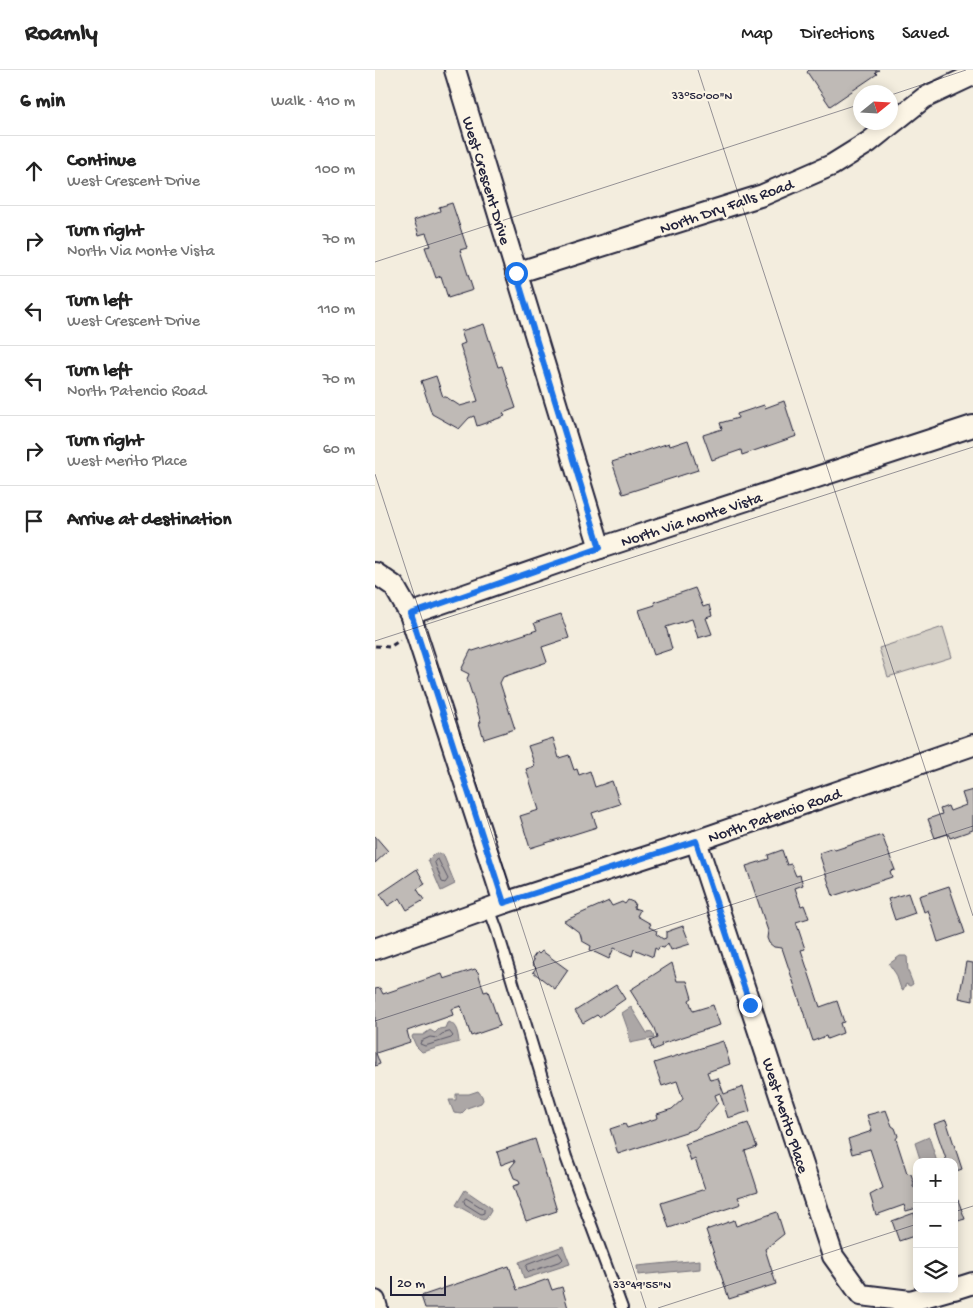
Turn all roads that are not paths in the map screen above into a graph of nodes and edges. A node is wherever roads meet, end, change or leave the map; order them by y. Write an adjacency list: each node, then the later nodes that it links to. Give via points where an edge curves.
1 (455, 70): 3 (street, West Crescent Drive)
2 (973, 75): 3 (street, North Dry Falls Road, via 924,98 869,142 832,165 763,195)
3 (516, 273): 5 (street, West Crescent Drive)
4 (973, 426): 5 (street, North Via Monte Vista)
5 (600, 548): 7 (street, North Via Monte Vista)
6 (375, 573): 7 (street, via 395,586)
7 (413, 622): 10 (street)
8 (973, 744): 9 (street, North Patencio Road)
9 (696, 841): 10 (street, North Patencio Road); 14 (street, West Merito Place, via 833,1256 861,1294 910,1301)
10 (496, 906): 11 (street, North Patencio Road); 17 (lane, via 497,930 566,1157)
11 (375, 949)
12 (973, 1284): 13 (street, West Merito Place)
13 (958, 1288)
14 (939, 1293)
15 (375, 1301): 16 (street)
16 (377, 1308)
17 (622, 1308)

